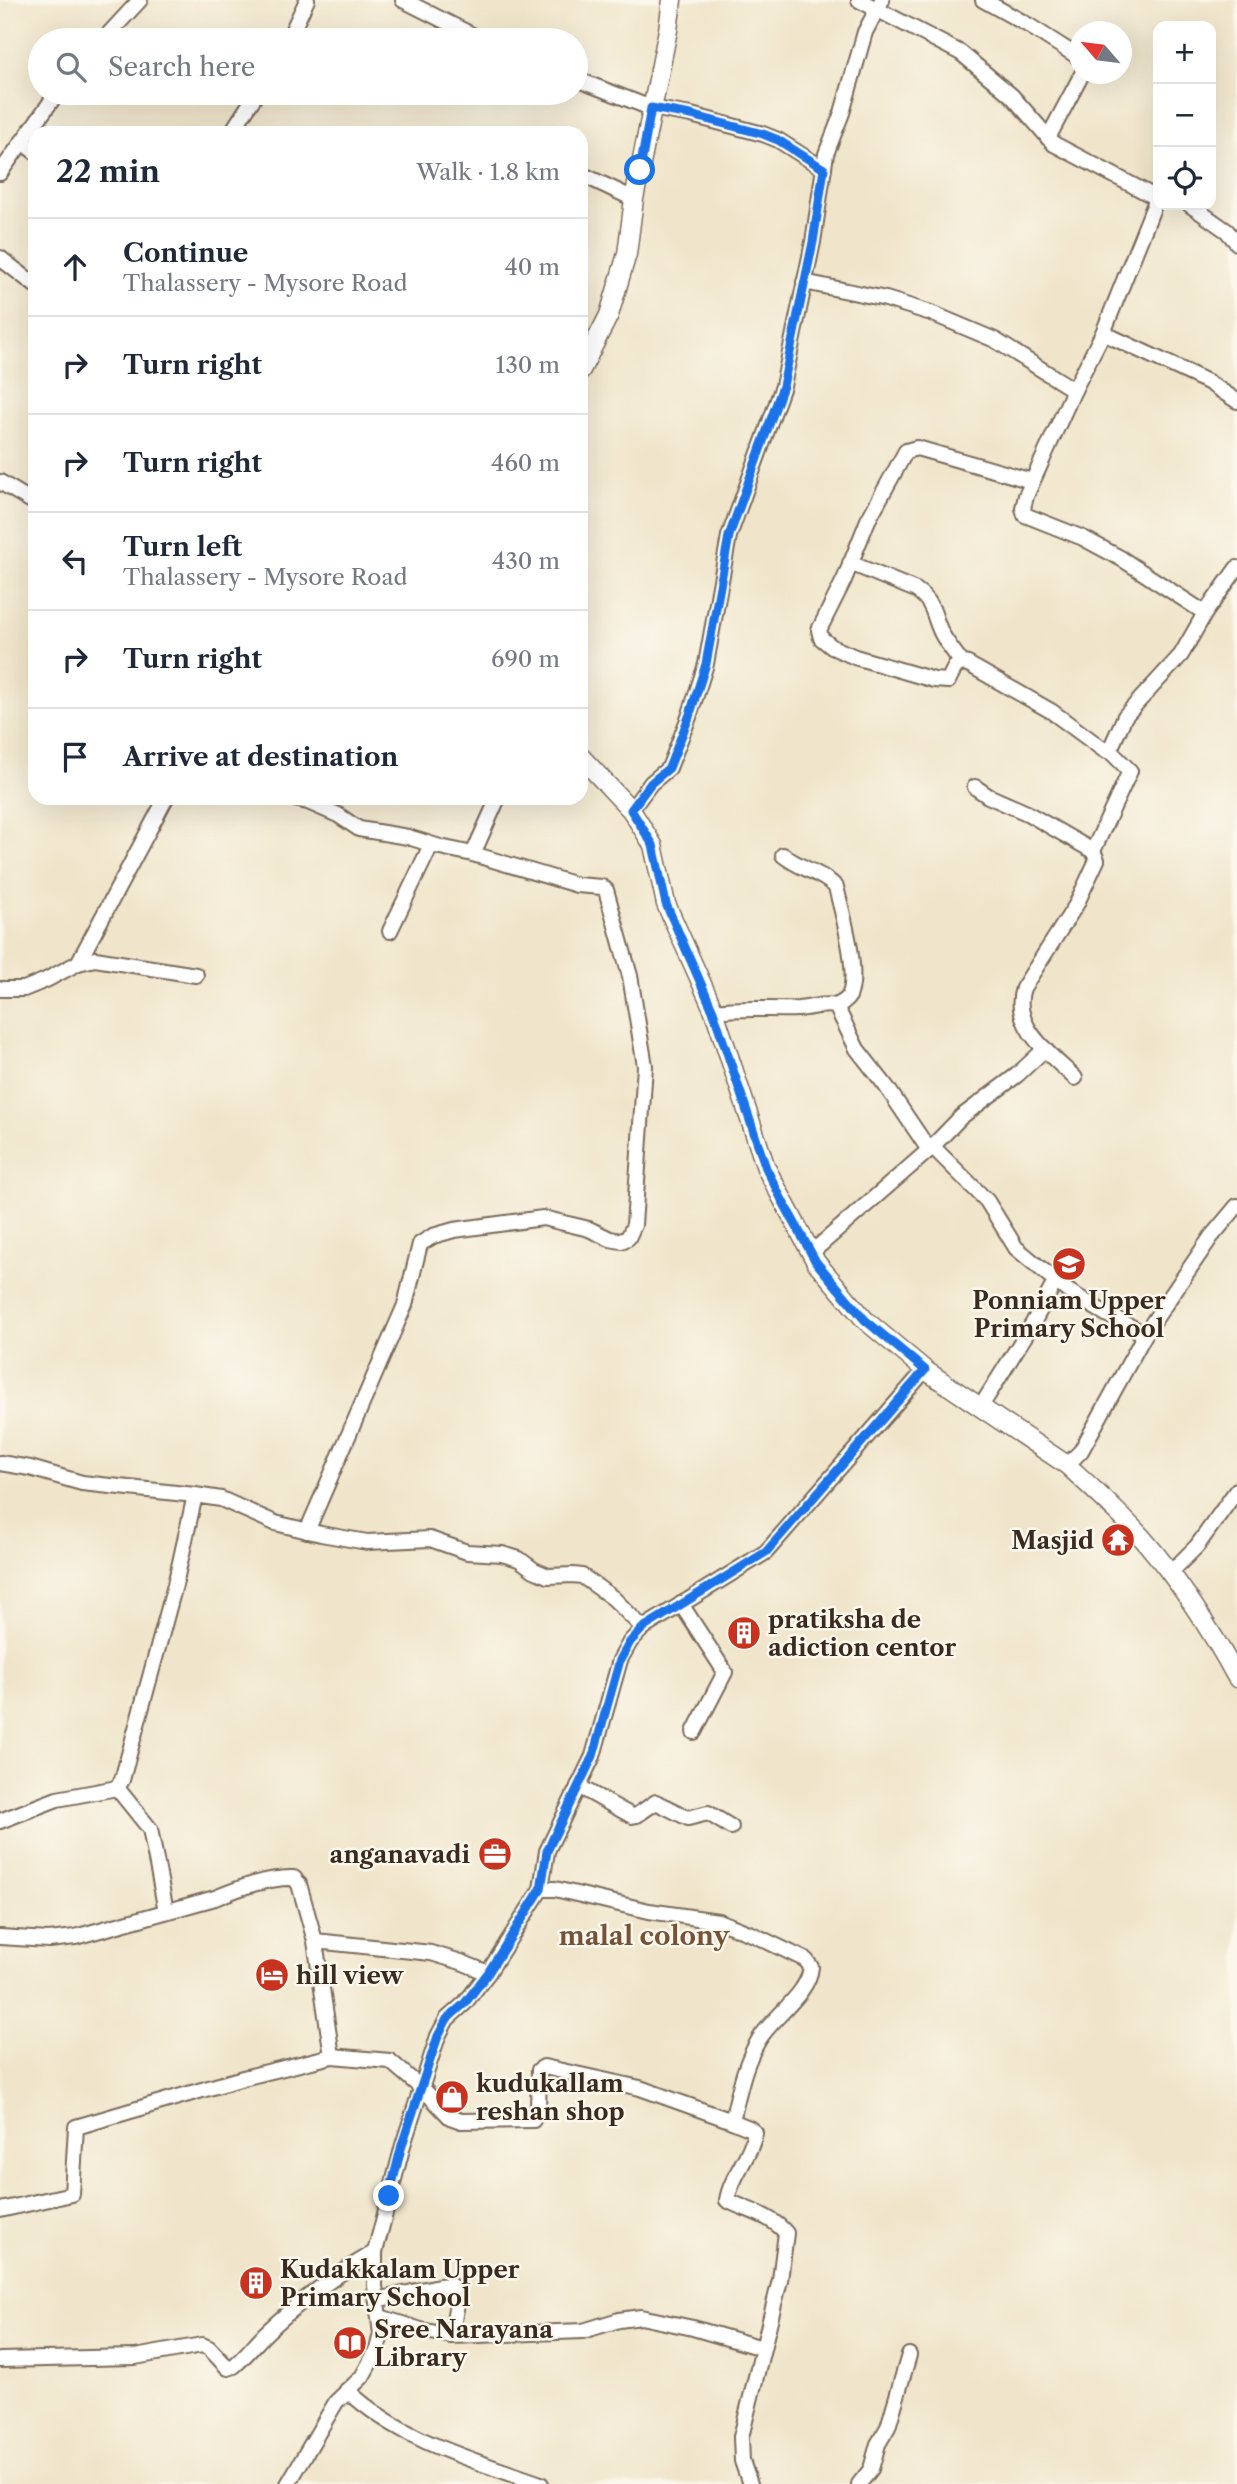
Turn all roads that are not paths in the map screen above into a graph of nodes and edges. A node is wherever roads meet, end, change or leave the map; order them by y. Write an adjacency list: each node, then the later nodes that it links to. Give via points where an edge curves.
1 (140, 0): 8 (street)
2 (307, 0): 9 (street)
3 (404, 0): 10 (street)
4 (671, 0): 16 (main road)
5 (859, 0): 7 (street)
6 (983, 0): 11 (street)
7 (878, 5): 20 (street, via 961,53 1013,96); 23 (street, via 857,56)
8 (114, 28)
9 (294, 28)
10 (459, 28)
11 (1069, 51)
12 (588, 83): 16 (street)
13 (1077, 84): 20 (street)
14 (48, 105): 17 (street)
15 (249, 105): 18 (street)
16 (651, 108): 23 (street, via 763,134); 27 (main road)
17 (33, 126)
18 (236, 126)
19 (28, 134): 21 (street)
20 (1048, 138): 26 (street)
21 (22, 142): 22 (street); 24 (street)
22 (28, 147)
23 (824, 169): 33 (street)
24 (0, 173)
25 (588, 177): 27 (street)
26 (1153, 196)
27 (634, 199): 35 (main road, via 617,291 609,316)
28 (1153, 208): 34 (street)
29 (1197, 210): 30 (street)
30 (1237, 243)
31 (0, 258): 32 (street)
32 (28, 280)
33 (804, 282): 36 (street, via 931,313 995,340); 51 (street, via 783,386 729,536 706,664 689,717 669,768)
34 (1102, 332): 36 (street); 37 (street, via 1209,382)
35 (588, 352)
36 (1074, 390): 38 (street)
37 (1237, 401)
38 (1032, 481): 41 (street, via 916,448 906,451); 43 (street, via 1025,515 1122,559)
39 (0, 482): 40 (street)
40 (28, 499)
41 (850, 562): 44 (street, via 926,597 942,634); 44 (street, via 822,621 821,638 855,657 934,680 948,681)
42 (1237, 568): 43 (street)
43 (1205, 613): 45 (street, via 1181,655 1125,716)
44 (962, 663): 45 (street, via 1026,695)
45 (1111, 752): 53 (street, via 1130,771)
46 (588, 764): 51 (main road)
47 (975, 787): 53 (street)
48 (162, 805): 57 (street)
49 (315, 805): 52 (street, via 359,829)
50 (495, 805): 54 (street)
51 (631, 810): 61 (main road, via 653,845 666,904)
52 (431, 845): 54 (street); 56 (street)
53 (1093, 850): 62 (street, via 1097,860 1076,905 1019,998 1026,1025)
54 (473, 854): 75 (street, via 577,885 602,887 608,894 630,976 645,1066 634,1225 628,1238 621,1241 543,1218 454,1230 420,1244 405,1305)
55 (783, 855): 60 (street, via 828,878 836,887 852,964 849,995)
56 (390, 931)
57 (78, 963): 58 (street, via 95,959); 59 (street, via 24,989)
58 (196, 975)
59 (0, 989)
60 (836, 1006): 61 (street); 64 (street, via 857,1049)
61 (713, 1011): 66 (main road, via 766,1168)
62 (1045, 1049): 63 (street); 64 (street)
63 (1075, 1079)
64 (930, 1148): 66 (street); 67 (street, via 987,1201 1016,1248)
65 (1237, 1206): 68 (street)
66 (811, 1253): 69 (main road, via 865,1320)
67 (1055, 1282): 68 (street); 70 (street)
68 (1145, 1334): 72 (street, via 1081,1451)
69 (925, 1370): 70 (main road); 77 (street, via 766,1552)
70 (980, 1408): 72 (main road)
71 (0, 1463): 74 (street, via 82,1483)
72 (1067, 1465): 76 (main road, via 1144,1541)
73 (1237, 1490): 76 (street, via 1197,1546)
74 (195, 1495): 75 (street, via 220,1499 275,1523); 82 (street, via 172,1596)
75 (307, 1531): 78 (street, via 368,1542 430,1539 467,1552 502,1553 548,1576 582,1576)
76 (1169, 1574): 79 (main road, via 1212,1632)
77 (681, 1604): 78 (street); 80 (street, via 725,1672)
78 (643, 1628): 81 (street, via 620,1660 593,1756)
79 (1237, 1678)
80 (694, 1732)
81 (579, 1786): 84 (street, via 632,1816 656,1802 688,1818 708,1812); 85 (street, via 547,1851)
82 (117, 1788): 83 (street, via 57,1799); 86 (street, via 150,1829)
83 (0, 1821)
84 (732, 1827)
85 (541, 1889): 89 (street); 92 (street, via 718,1921 806,1960 811,1967 802,1990 761,2037 743,2073)
86 (166, 1911): 87 (street, via 75,1937); 88 (street, via 248,1886 294,1878)
87 (0, 1937)
88 (315, 1941): 89 (street, via 431,1953); 90 (street)
89 (488, 1973): 91 (street, via 447,2019)
90 (332, 2056): 91 (street, via 390,2061); 93 (street, via 76,2127 72,2194)
91 (421, 2088): 92 (street, via 450,2117 461,2121 528,2121 538,2109 539,2070 544,2067 640,2088); 94 (street)
92 (732, 2121): 98 (street, via 755,2133 727,2200 777,2222 786,2233 785,2257)
93 (0, 2210)
94 (376, 2252): 95 (street); 100 (street, via 309,2297 228,2368 202,2346 135,2357)
95 (377, 2301): 96 (street); 97 (street, via 450,2285 458,2293)
96 (380, 2317): 97 (street); 101 (street, via 377,2350 362,2377)
97 (452, 2336): 98 (street, via 583,2331 641,2317)
98 (762, 2348): 104 (street, via 741,2437 742,2461)
99 (909, 2356): 105 (street, via 888,2427 871,2469)
100 (0, 2360)
101 (348, 2390): 102 (street, via 336,2402); 103 (street, via 416,2438)
102 (288, 2484)
103 (541, 2484)
104 (750, 2484)
105 (859, 2484)

